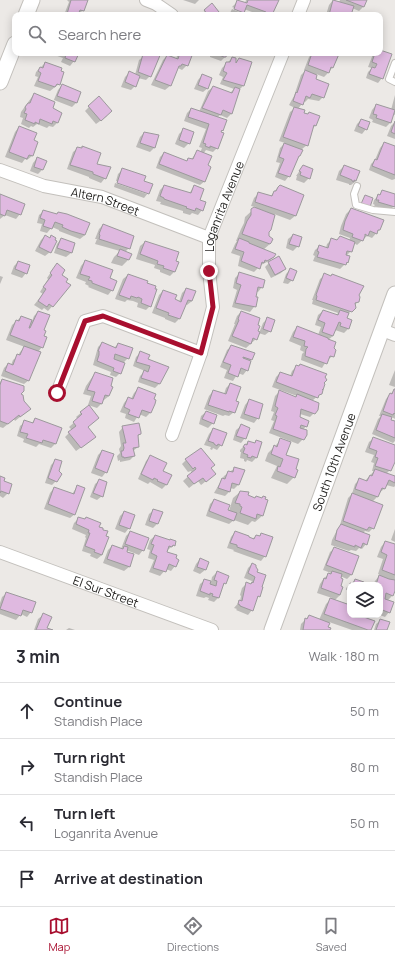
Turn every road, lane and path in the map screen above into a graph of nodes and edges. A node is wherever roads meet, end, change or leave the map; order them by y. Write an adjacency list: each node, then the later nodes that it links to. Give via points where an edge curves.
1 (32, 0): 4 (street)
2 (146, 0): 5 (street)
3 (304, 0): 6 (street)
4 (27, 12)
5 (168, 12)
6 (299, 12)
7 (12, 52): 10 (street)
8 (282, 56): 15 (street, Loganrita Avenue)
9 (395, 62): 11 (lane, via 389,79)
10 (0, 82)
11 (395, 82)
12 (0, 170): 15 (street, Altern Street, via 44,186 102,197)
13 (357, 186): 14 (lane, via 354,194 356,204 373,210)
14 (395, 212)
15 (209, 238): 18 (street, Loganrita Avenue, via 213,307)
16 (395, 294): 17 (street, South 10th Avenue)
17 (388, 333): 23 (street, South 10th Avenue)
18 (201, 353): 19 (street, via 103,316 85,321); 20 (street, Loganrita Avenue)
19 (57, 393)
20 (172, 435)
21 (0, 552): 22 (street, El Sur Street)
22 (212, 630)
23 (272, 630)

